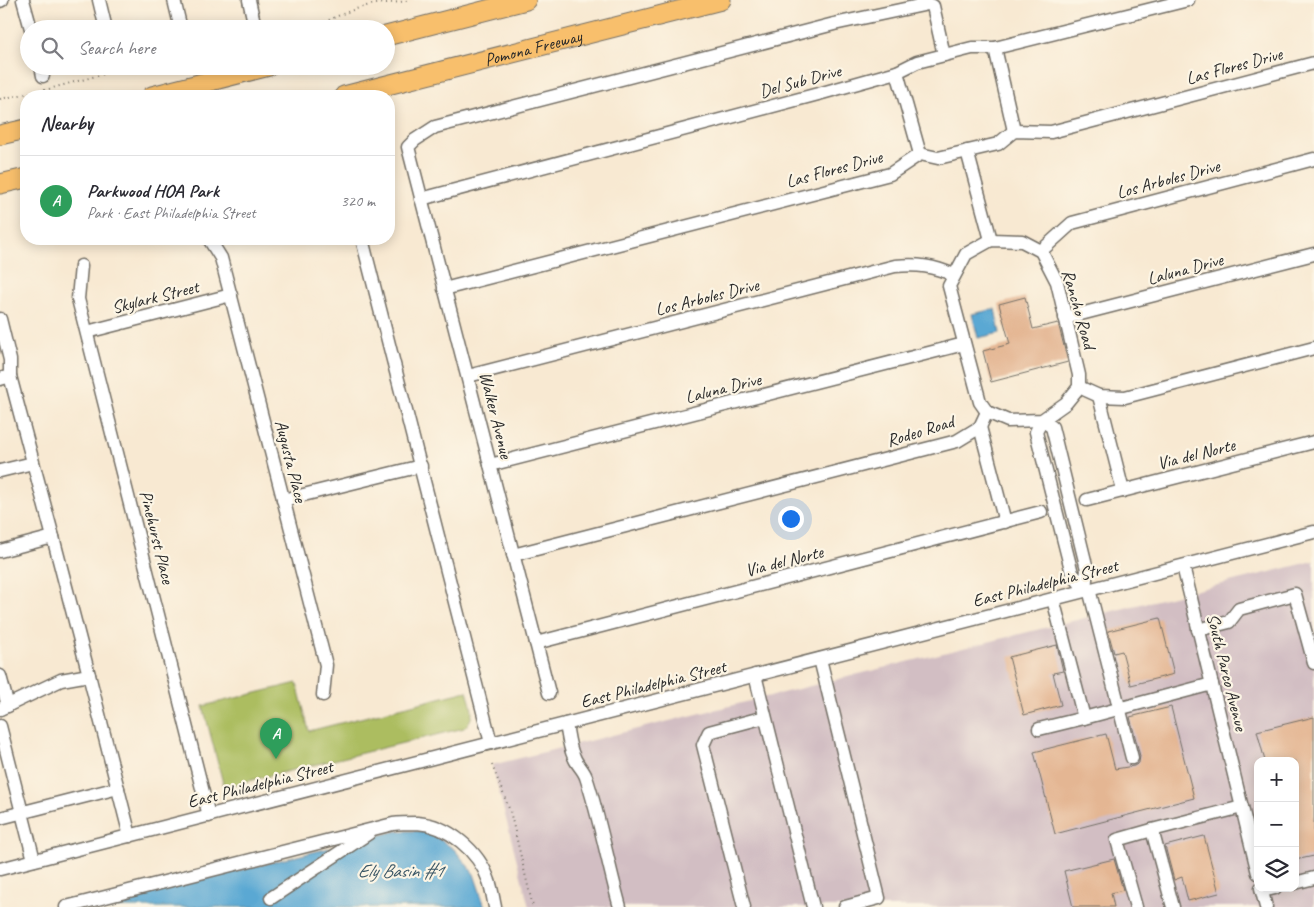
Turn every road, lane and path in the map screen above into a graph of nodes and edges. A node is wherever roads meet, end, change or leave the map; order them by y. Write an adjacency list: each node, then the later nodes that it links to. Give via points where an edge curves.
1 (24, 0): 9 (street)
2 (99, 0): 10 (street)
3 (174, 0): 11 (street)
4 (248, 0): 12 (street)
5 (409, 0): 13 (path, via 371,5)
6 (526, 0): 14 (highway)
7 (721, 0): 23 (highway, Pomona Freeway)
8 (1188, 0): 15 (street, Del Sub Drive)
9 (29, 20)
10 (104, 20)
11 (179, 20)
12 (254, 20)
13 (329, 20)
14 (395, 34)
15 (995, 48): 16 (street, Del Sub Drive, via 972,48); 27 (street)
16 (944, 55): 18 (street, Del Sub Drive, via 917,62); 34 (street, Walker Avenue, via 933,6 928,4 834,24 435,127 408,147)
17 (1314, 63): 27 (street, Las Flores Drive, via 1051,132)
18 (898, 72): 30 (street); 34 (street, Del Sub Drive)
19 (100, 75): 21 (path)
20 (233, 75): 22 (highway)
21 (45, 90)
22 (175, 90)
23 (368, 90)
24 (20, 95): 25 (path)
25 (0, 99)
26 (20, 131): 28 (highway)
27 (1014, 131): 29 (street, via 998,144)
28 (0, 136)
29 (967, 151): 30 (street, via 938,158); 35 (street)
30 (920, 154): 42 (street, Las Flores Drive, via 890,174)
31 (1314, 159): 38 (street, Los Arboles Drive, via 1072,222)
32 (20, 179): 33 (highway)
33 (0, 184)
34 (422, 199): 42 (street, Walker Avenue)
35 (991, 240): 38 (street, via 1022,241); 41 (street, via 966,254)
36 (213, 245): 43 (street, Augusta Place, via 222,258)
37 (364, 245): 59 (street)
38 (1040, 252): 44 (street, Rancho Road, via 1057,282)
39 (1314, 254): 44 (street, Laluna Drive)
40 (82, 266): 46 (street, Pinehurst Place, via 78,299)
41 (954, 275): 47 (street, via 949,286); 49 (street, Los Arboles Drive, via 936,268 895,266)
42 (444, 289): 49 (street, Walker Avenue)
43 (231, 295): 46 (street, Skylark Street); 62 (street, Augusta Place)
44 (1065, 318): 51 (street, Rancho Road)
45 (0, 319): 50 (street, via 10,360)
46 (87, 332): 96 (street, Pinehurst Place)
47 (964, 344): 53 (street, via 980,402); 58 (street, Laluna Drive)
48 (1314, 348): 52 (street, via 1125,397)
49 (468, 376): 58 (street, Walker Avenue)
50 (5, 377): 57 (street)
51 (1079, 387): 52 (street); 54 (street, via 1066,403)
52 (1099, 396): 61 (street)
53 (987, 412): 54 (street, via 1008,421); 55 (street, Rodeo Road)
54 (1042, 420): 71 (street, via 1052,427 1087,569)
55 (980, 427): 65 (street); 69 (street, Rodeo Road, via 957,441)
56 (1314, 442): 61 (street, Via del Norte)
57 (33, 463): 60 (street); 67 (street)
58 (490, 465): 69 (street, Walker Avenue)
59 (420, 466): 62 (street); 90 (street)
60 (0, 471)
61 (1123, 491): 63 (street, Via del Norte)
62 (283, 500): 82 (street, Augusta Place, via 326,665)
63 (1087, 500)
64 (1041, 512): 65 (street, Via del Norte)
65 (1005, 522): 74 (street, Via del Norte)
66 (1314, 532): 70 (street, East Philadelphia Street)
67 (53, 537): 68 (street); 77 (street)
68 (0, 551)
69 (513, 555): 74 (street, Walker Avenue)
70 (1182, 566): 71 (street, East Philadelphia Street); 73 (street, South Parco Avenue)
71 (1087, 590): 72 (street, East Philadelphia Street); 84 (street)
72 (1053, 599): 75 (street, East Philadelphia Street); 86 (street)
73 (1198, 630): 76 (street, via 1229,622 1239,609 1295,594); 80 (street, South Parco Avenue)
74 (536, 643): 81 (street, Walker Avenue)
75 (820, 659): 78 (street, East Philadelphia Street); 114 (street, via 879,898)
76 (1314, 664)
77 (89, 675): 83 (street, via 61,680); 93 (street)
78 (755, 675): 85 (street); 87 (street, East Philadelphia Street)
79 (0, 676): 83 (street)
80 (1212, 684): 84 (street); 94 (street, South Parco Avenue)
81 (549, 693)
82 (324, 695)
83 (4, 708)
84 (1120, 708): 86 (street); 91 (street)
85 (765, 717): 112 (street, via 709,732 703,745); 113 (street)
86 (1084, 718): 89 (street)
87 (566, 724): 90 (street, East Philadelphia Street); 111 (street, via 570,748 587,781)
88 (0, 726): 95 (street)
89 (1039, 729)
90 (491, 743): 96 (street, East Philadelphia Street)
91 (1132, 758)
92 (492, 765): 110 (path, via 510,811)
93 (118, 788): 95 (street); 100 (street)
94 (1242, 807): 99 (street); 101 (street, South Parco Avenue)
95 (22, 812): 97 (street); 102 (street)
96 (209, 816): 100 (street, East Philadelphia Street)
97 (0, 818)
98 (378, 828): 107 (street); 108 (street); 109 (street, via 418,823 438,828 456,838 480,864)
99 (1152, 830): 115 (street, via 1117,840); 116 (street)
100 (130, 836): 102 (street, East Philadelphia Street)
101 (1254, 857)
102 (34, 860): 103 (street, East Philadelphia Street)
103 (0, 869)
104 (1314, 878): 105 (street)
105 (1299, 882)
106 (1266, 892): 117 (street)
107 (271, 898)
108 (66, 907)
109 (495, 907)
110 (533, 907)
111 (620, 907)
112 (744, 907)
113 (813, 907)
114 (845, 907)
115 (1136, 907)
116 (1173, 907)
117 (1266, 907)

